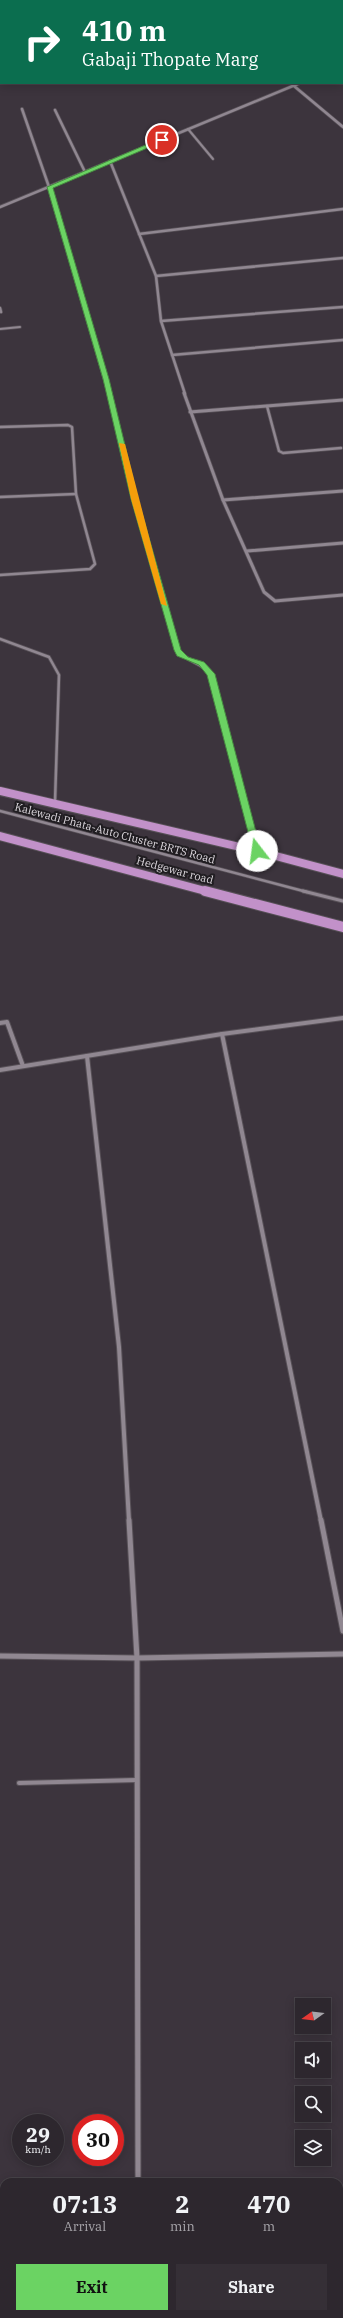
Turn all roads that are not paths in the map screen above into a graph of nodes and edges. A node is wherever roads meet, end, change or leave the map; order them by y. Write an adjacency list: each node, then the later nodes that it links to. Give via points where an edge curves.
1 (298, 84): 2 (street)
2 (294, 86): 5 (street); 7 (street)
3 (22, 109): 11 (street)
4 (55, 110): 10 (street)
5 (342, 122): 6 (street)
6 (343, 127)
7 (188, 130): 8 (lane); 9 (street)
8 (214, 159)
9 (110, 161): 10 (street); 14 (street)
10 (85, 172): 11 (street)
11 (49, 187): 12 (street); 41 (street, via 106,379 134,499 178,650 186,658 201,664 211,674)
12 (0, 206)
13 (343, 209): 14 (street)
14 (139, 234): 16 (street)
15 (343, 258): 16 (street)
16 (156, 276): 18 (street)
17 (343, 308): 18 (street)
18 (161, 321): 22 (street)
19 (20, 327): 20 (lane)
20 (0, 329)
21 (343, 340): 22 (street)
22 (172, 355): 25 (street)
23 (343, 400): 24 (street)
24 (267, 406): 25 (street); 27 (lane, via 279,451 283,453)
25 (190, 412): 31 (street)
26 (0, 427): 29 (lane, via 68,424 72,427)
27 (341, 448)
28 (343, 491): 31 (street)
29 (76, 494): 30 (lane); 34 (lane, via 95,564 90,569)
30 (0, 496)
31 (223, 500): 33 (street)
32 (343, 543): 33 (street)
33 (247, 551): 35 (street, via 264,592 274,601)
34 (0, 575)
35 (343, 595)
36 (0, 639): 38 (lane, via 49,657 59,675)
37 (0, 791): 38 (main road)
38 (55, 805): 41 (main road)
39 (0, 811): 43 (lane, Kalewadi Phata-Auto Cluster BRTS Road)
40 (0, 836): 44 (main road, Hedgewar road)
41 (257, 851): 42 (main road)
42 (343, 874)
43 (343, 901)
44 (343, 927)
45 (343, 1018): 47 (street)
46 (0, 1023): 49 (street, via 7,1022)
47 (222, 1034): 48 (street); 51 (street)
48 (87, 1056): 49 (street); 54 (street, via 119,1347)
49 (23, 1066): 50 (street)
50 (0, 1070)
51 (343, 1631)
52 (343, 1654): 54 (street)
53 (0, 1656): 54 (street)
54 (137, 1658): 55 (street)
55 (137, 1780): 56 (lane); 57 (street)
56 (18, 1783)
57 (138, 2178)

